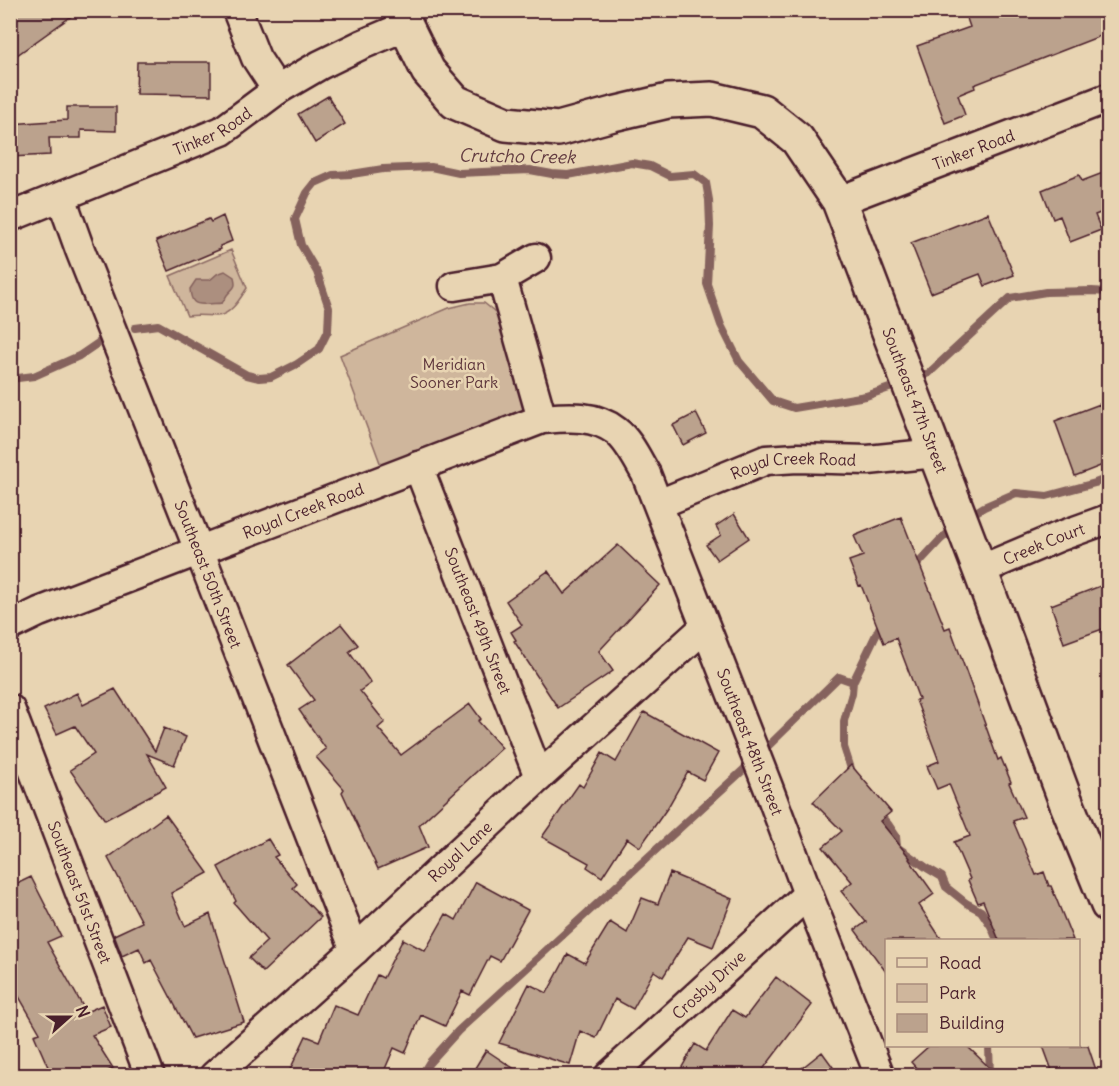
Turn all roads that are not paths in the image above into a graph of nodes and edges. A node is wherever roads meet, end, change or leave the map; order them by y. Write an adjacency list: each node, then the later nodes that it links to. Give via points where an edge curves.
1 (237, 10): 3 (street, via 256,58)
2 (403, 18): 3 (street, Tinker Road); 6 (street, Southeast 47th Street, via 428,71 455,102 506,124 558,129 668,101 712,99 762,111 797,139)
3 (277, 90): 5 (street, Tinker Road, via 222,131)
4 (1108, 98): 6 (street, Tinker Road)
5 (61, 197): 7 (street, Tinker Road); 17 (street, Southeast 50th Street)
6 (839, 201): 13 (street, Southeast 47th Street)
7 (10, 217)
8 (536, 258): 9 (street)
9 (502, 278): 10 (street); 11 (street)
10 (454, 286)
11 (542, 419): 12 (street, Royal Creek Road, via 582,417); 14 (street, Royal Creek Road)
12 (600, 422): 15 (street, Southeast 48th Street, via 616,431 629,446)
13 (936, 453): 15 (street, Royal Creek Road, via 868,460 766,460); 18 (street, Southeast 47th Street)
14 (418, 466): 17 (street, Royal Creek Road); 22 (street, Southeast 49th Street)
15 (658, 504): 20 (street, Southeast 48th Street)
16 (1108, 519): 18 (street, Creek Court)
17 (199, 550): 19 (street, Royal Creek Road); 25 (street, Southeast 50th Street)
18 (980, 570): 24 (street, Southeast 47th Street)
19 (10, 626)
20 (705, 627): 22 (street, Royal Lane); 23 (street, Southeast 48th Street)
21 (10, 709): 26 (street, Southeast 51st Street)
22 (539, 777): 25 (street, Royal Lane)
23 (808, 894): 28 (street, Crosby Drive); 29 (street, Southeast 48th Street)
24 (1108, 905)
25 (355, 950): 27 (street, Royal Lane)
26 (150, 1076)
27 (214, 1076)
28 (609, 1076)
29 (880, 1076)

